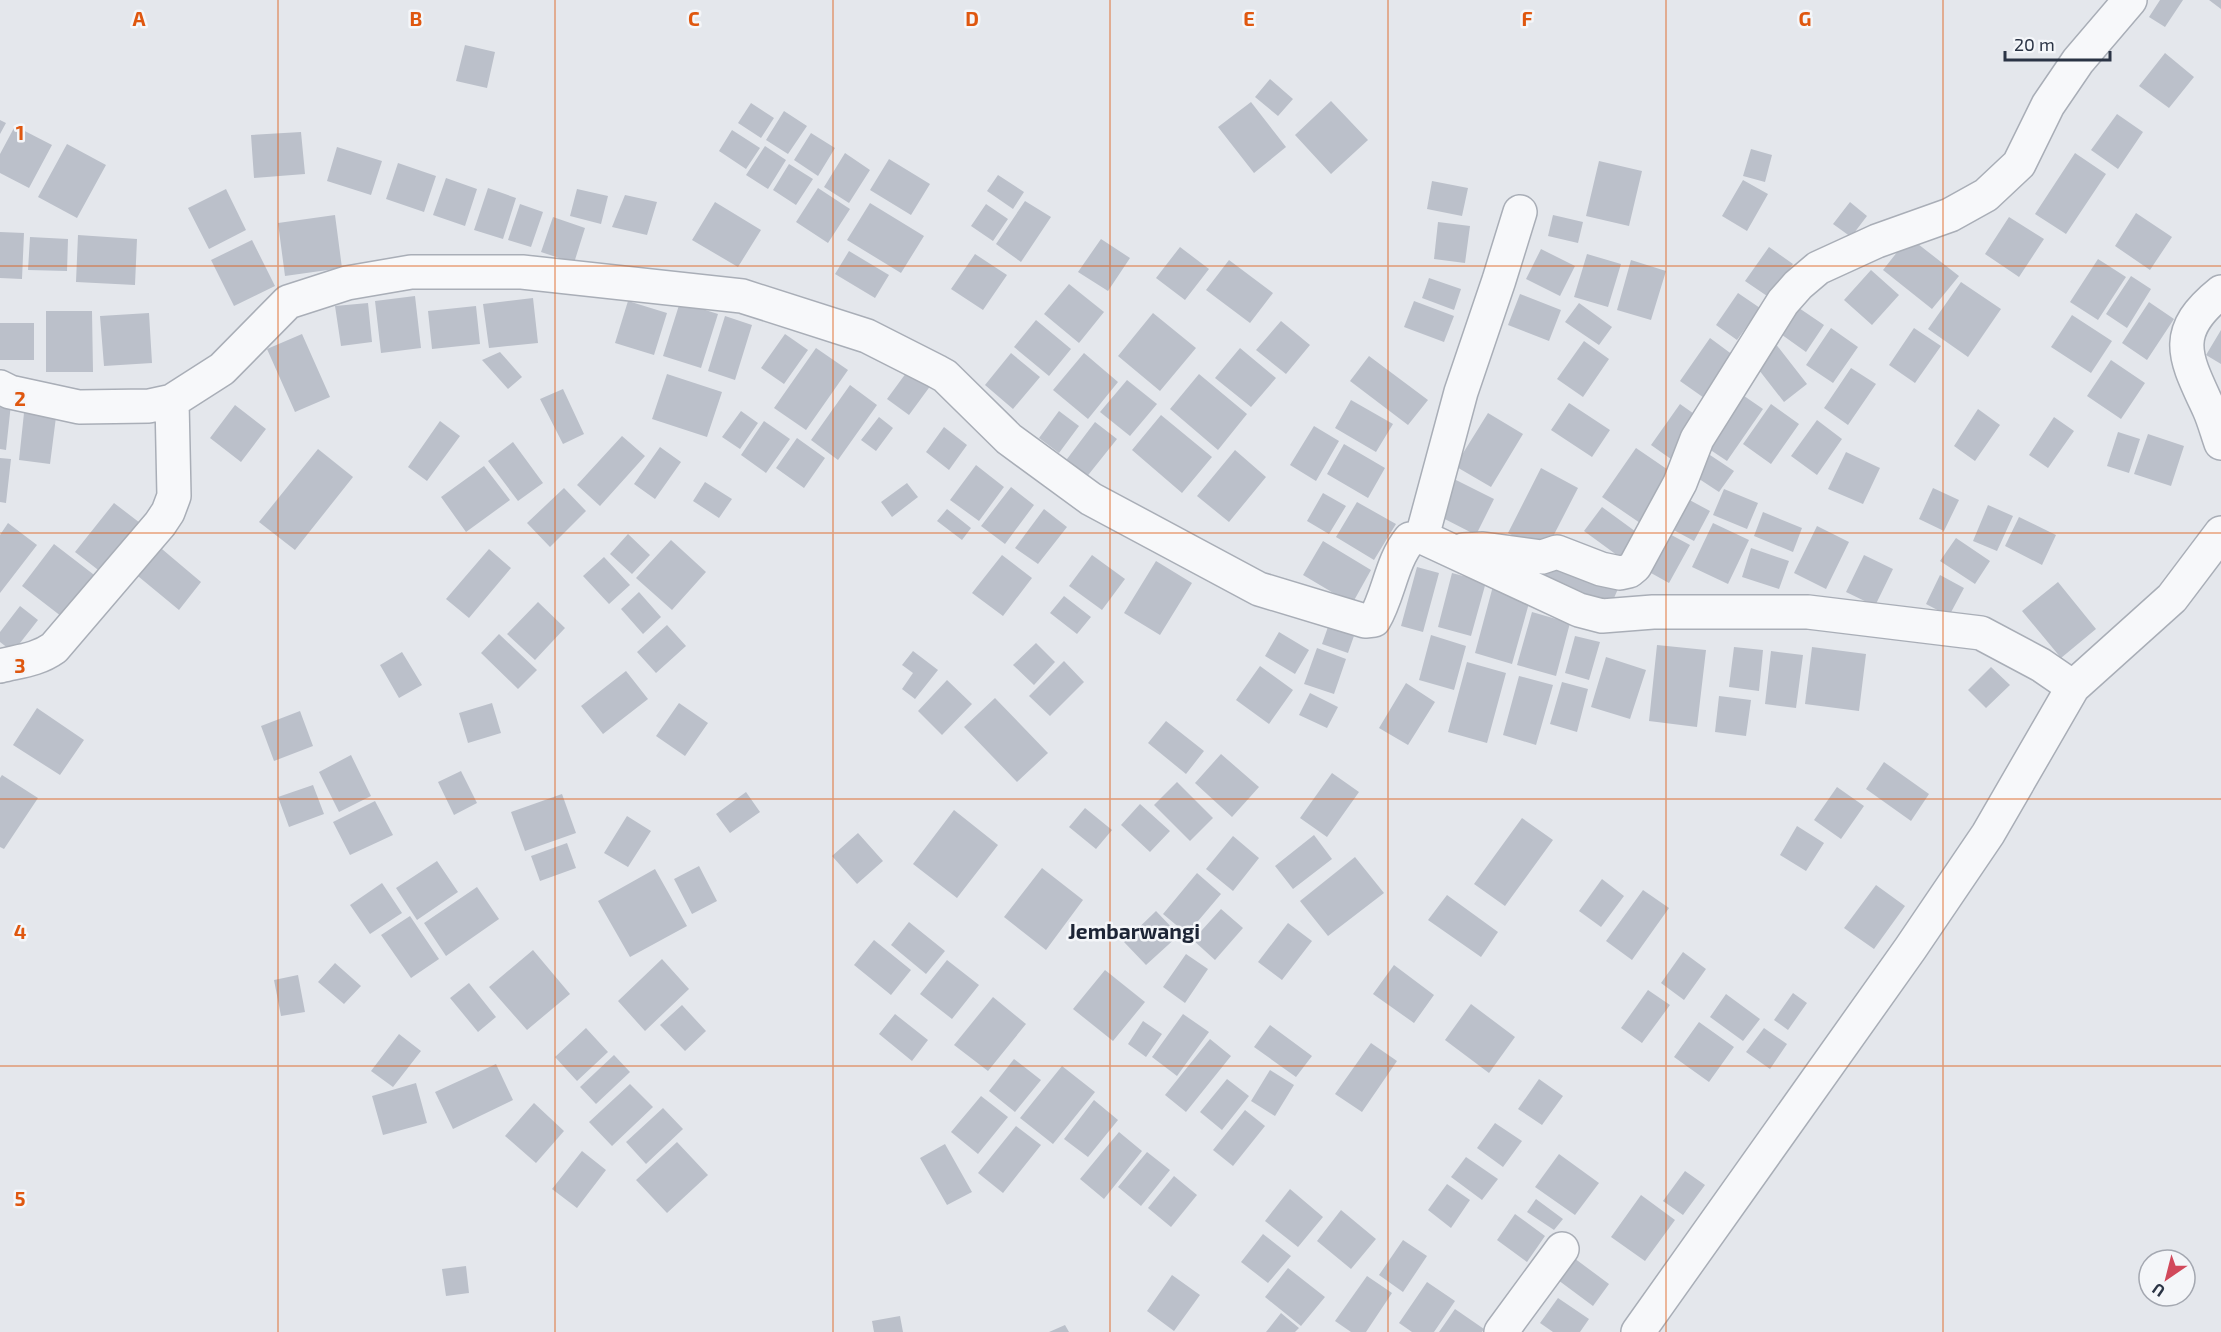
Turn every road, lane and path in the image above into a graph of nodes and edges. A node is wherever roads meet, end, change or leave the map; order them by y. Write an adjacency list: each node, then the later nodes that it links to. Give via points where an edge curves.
1 (2130, 0): 8 (street, via 2078,61 2048,105 2019,164 1986,195 1950,215 1876,241 1818,268 1783,302 1697,439 1680,483 1629,571 1601,569 1557,552 1542,557)
2 (1520, 212): 8 (street, via 1461,392)
3 (2221, 292): 6 (street, via 2199,311 2188,330 2186,352)
4 (0, 387): 5 (street, via 79,407 149,406)
5 (172, 401): 8 (street, via 222,369 288,302 347,283 411,272 522,272 734,294 867,336 945,376 1009,439 1091,499 1259,589 1365,621 1374,620 1401,550 1410,540); 9 (street, via 174,496 168,512 54,648 42,656)
6 (2221, 443)
7 (2221, 533): 10 (street, via 2172,598)
8 (1436, 544): 10 (street, via 1579,610 1602,615 1808,612 1981,633)
9 (0, 666)
10 (2073, 687): 13 (street, via 1975,854)
11 (1562, 1249): 12 (street)
12 (1500, 1332)
13 (1638, 1332)

